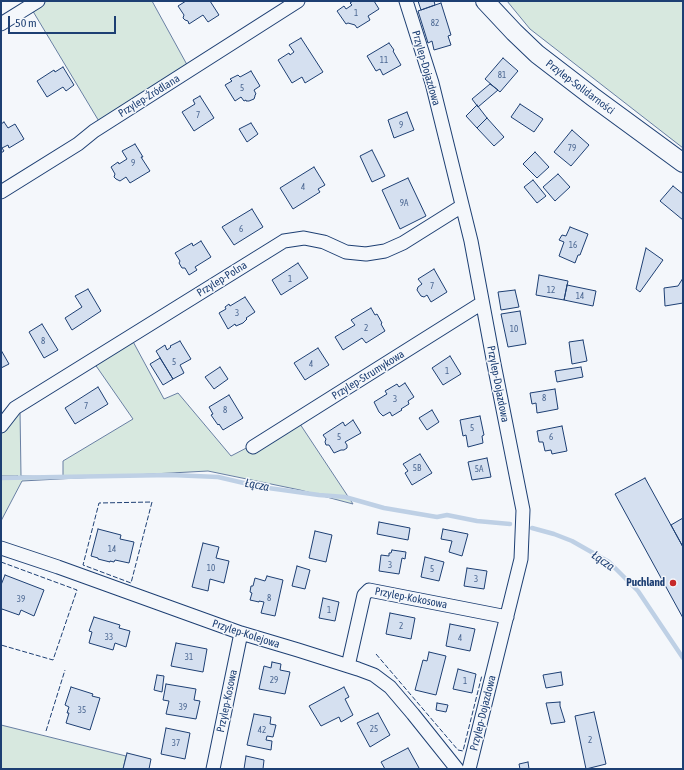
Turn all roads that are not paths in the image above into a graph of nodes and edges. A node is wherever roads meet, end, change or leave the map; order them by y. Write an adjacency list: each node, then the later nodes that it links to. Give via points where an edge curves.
1 (38, 1): 5 (street)
2 (298, 1): 7 (street, Przylep-Źródlana)
3 (406, 1): 8 (street, Przylep-Dojazdowa, via 432,83)
4 (485, 1): 6 (main road, Przylep-Solidarności, via 537,54)
5 (1, 24)
6 (683, 163)
7 (1, 192)
8 (462, 206): 9 (street, Przylep-Dojazdowa); 10 (street, Przylep-Polna, via 385,252 346,252 324,242 304,238 284,241 15,408)
9 (482, 303): 11 (street, Przylep-Strumykowa); 13 (street, Przylep-Dojazdowa, via 524,510 521,559)
10 (1, 426)
11 (253, 447)
12 (1, 548): 14 (street, Przylep-Kolejowa)
13 (507, 617): 15 (street, Przylep-Kokosowa, via 370,590 364,595); 18 (street, Przylep-Dojazdowa)
14 (241, 633): 15 (street, Przylep-Kolejowa); 16 (street, Przylep-Kosowa)
15 (348, 666): 17 (street, Przylep-Kolejowa, via 374,675 390,687)
16 (213, 769)
17 (457, 769)
18 (469, 769)

